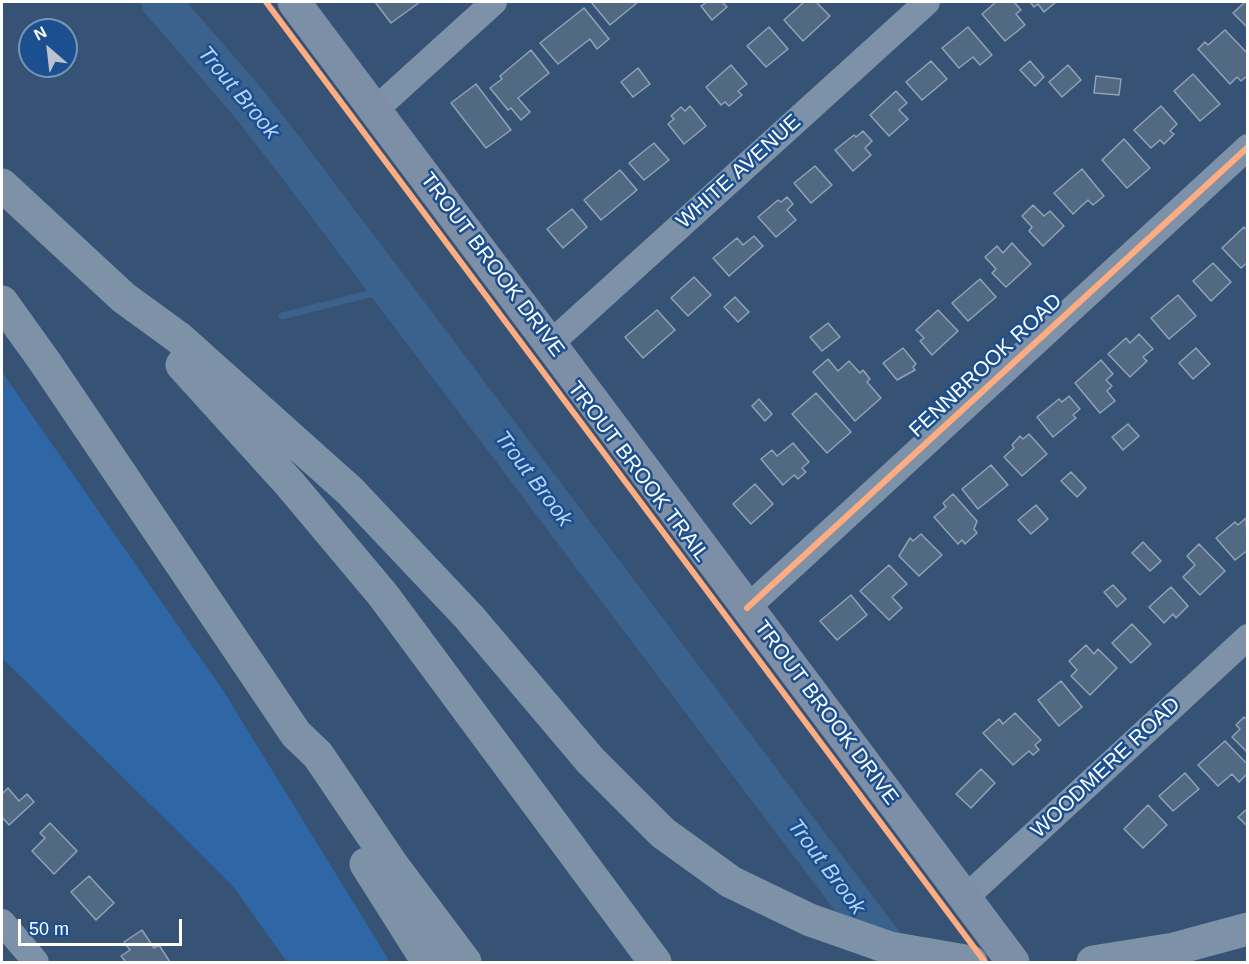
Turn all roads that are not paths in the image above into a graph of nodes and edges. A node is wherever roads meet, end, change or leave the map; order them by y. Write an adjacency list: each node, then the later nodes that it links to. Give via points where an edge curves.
1 (294, 2): 4 (main road, TROUT BROOK DRIVE)
2 (494, 2): 4 (street)
3 (927, 2): 9 (street, WHITE AVENUE)
4 (375, 110): 9 (main road, TROUT BROOK DRIVE)
5 (1248, 147): 10 (street, FENNBROOK ROAD)
6 (2, 185): 7 (highway)
7 (124, 298): 20 (highway, via 389,602); 21 (highway, via 179,338 350,491 454,600 602,773 691,855 754,894 810,920 890,948)
8 (2, 302): 12 (highway)
9 (551, 343): 10 (main road, TROUT BROOK DRIVE)
10 (747, 608): 13 (main road, TROUT BROOK DRIVE)
11 (1248, 637): 13 (street, WOODMERE ROAD)
12 (296, 734): 18 (highway, via 313,779); 19 (highway, via 318,755)
13 (965, 898): 22 (main road, TROUT BROOK DRIVE)
14 (2, 922): 17 (street)
15 (1248, 929): 16 (highway, via 1198,944)
16 (1109, 961)
17 (36, 963)
18 (428, 963)
19 (465, 963)
20 (655, 963)
21 (971, 963)
22 (1013, 963)

